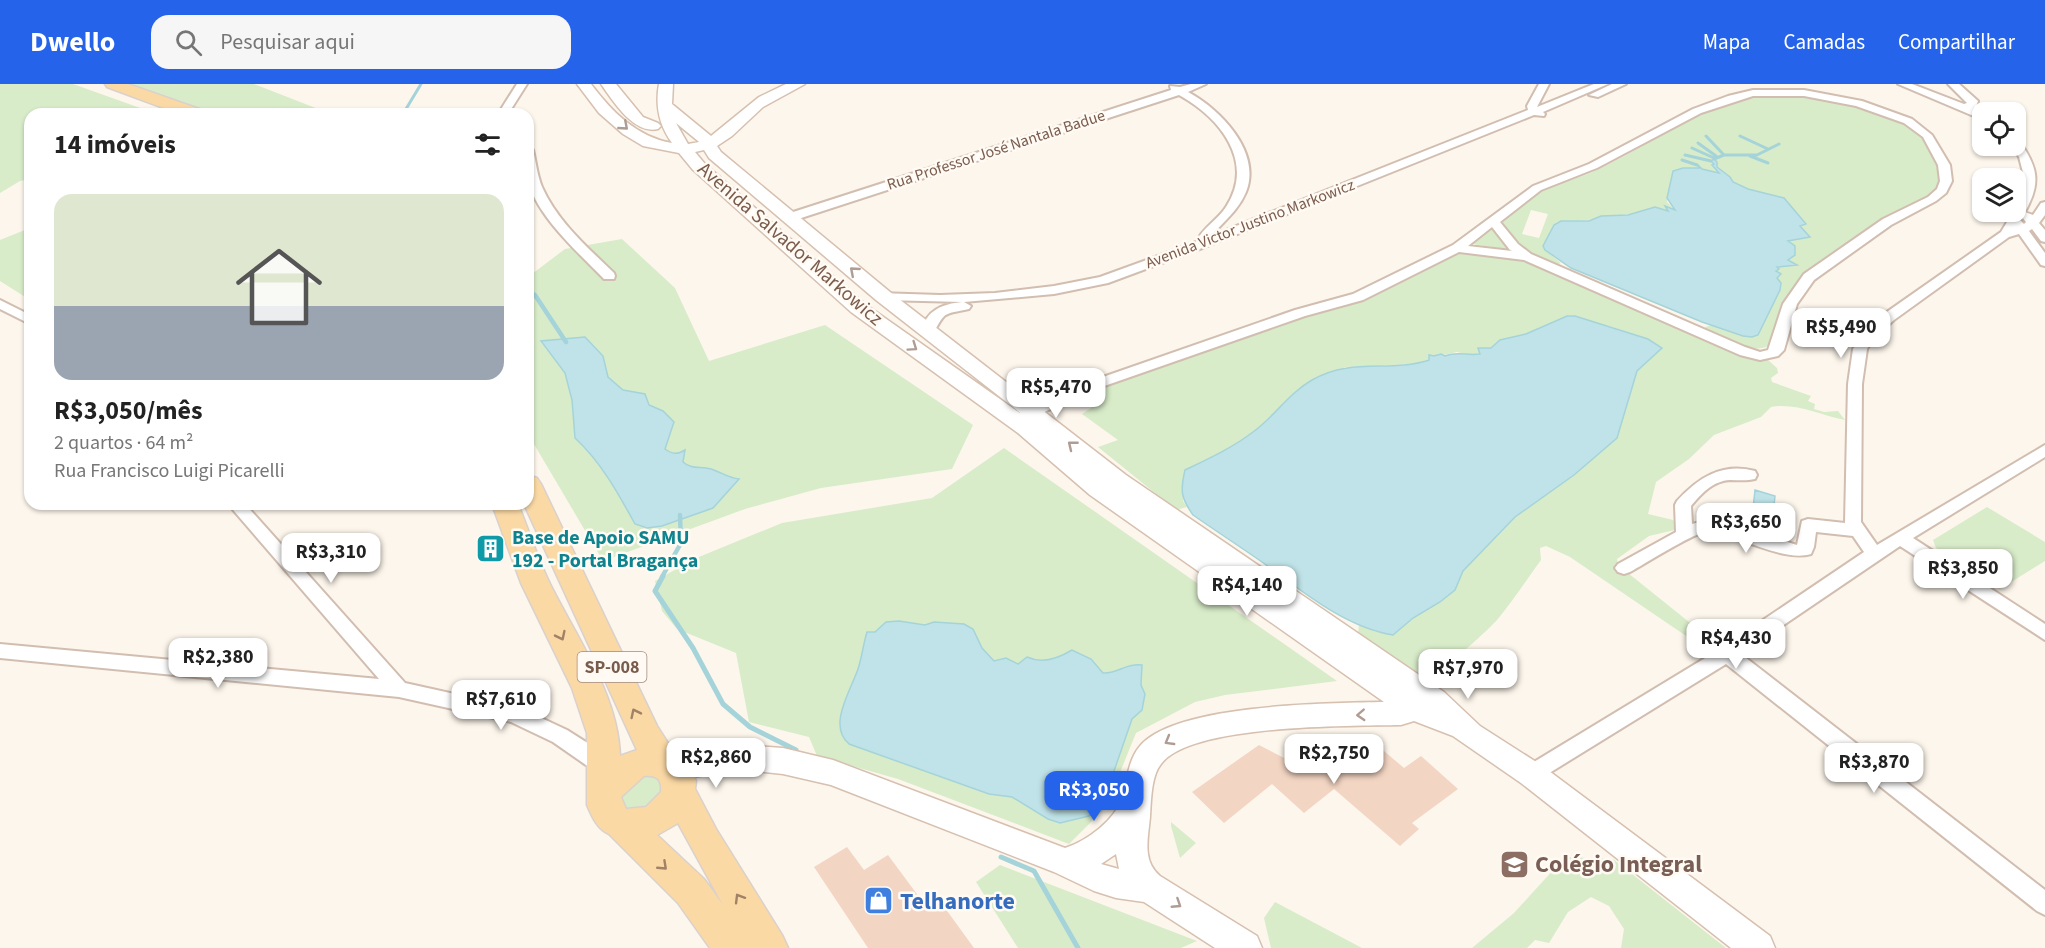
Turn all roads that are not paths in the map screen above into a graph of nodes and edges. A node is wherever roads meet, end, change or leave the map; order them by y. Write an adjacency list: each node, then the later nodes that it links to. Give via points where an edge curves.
1 (522, 84): 23 (street)
2 (584, 84): 28 (street, one-way to 28, via 628,131 649,142)
3 (608, 84): 25 (street, via 638,120)
4 (666, 84): 18 (street, Avenida Salvador Markowicz)
5 (777, 84): 26 (street, via 736,106)
6 (798, 84): 26 (street)
7 (1201, 84): 15 (street, Rua Professor José Nantala Badue)
8 (1544, 84): 24 (street, via 1533,103)
9 (1603, 84): 24 (street, Avenida Victor Justino Markowicz)
10 (1621, 84): 24 (street, Avenida Victor Justino Markowicz)
11 (1903, 84): 16 (street)
12 (1947, 84): 16 (street)
13 (1953, 84): 17 (street)
14 (106, 86): 21 (main road); 22 (main road)
15 (1175, 86): 36 (street, Rua Professor José Nantala Badue); 45 (street, via 1205,107 1230,132 1244,175 1231,209 1204,236)
16 (1925, 88): 17 (street)
17 (1969, 104): 19 (street); 20 (street)
18 (664, 105): 25 (street, Avenida Salvador Markowicz, via 666,122); 26 (street, Avenida Salvador Markowicz)
19 (1972, 105)
20 (1972, 107)
21 (158, 108)
22 (177, 108)
23 (507, 108)
24 (1538, 114): 45 (street, Avenida Victor Justino Markowicz)
25 (672, 131): 26 (street); 28 (street, Avenida Salvador Markowicz)
26 (709, 132): 28 (street); 32 (street, Avenida Salvador Markowicz, via 723,162)
27 (2026, 143): 29 (street)
28 (684, 149): 33 (street, Avenida Salvador Markowicz)
29 (2035, 152)
30 (2026, 155): 34 (street, via 2036,179 2036,189)
31 (534, 176): 49 (street, via 546,204)
32 (757, 190): 33 (street, via 743,190); 36 (street, Avenida Salvador Markowicz)
33 (735, 197): 55 (street, Avenida Salvador Markowicz, one-way to 55, via 858,308)
34 (2026, 203)
35 (2045, 206): 41 (street)
36 (787, 214): 50 (street, Avenida Salvador Markowicz, one-way to 36)
37 (2026, 219): 41 (street)
38 (1494, 222): 46 (street); 47 (street); 47 (street, via 1537,188 1593,166 1697,111 1753,93 1804,93 1884,111 1927,135 1944,165 1946,180 1942,191 1887,222 1809,277 1790,304 1773,355 1740,350)
39 (2013, 222): 43 (street)
40 (2021, 222): 42 (street)
41 (2035, 223): 42 (street); 44 (street)
42 (2024, 230): 43 (street); 48 (street)
43 (2005, 234): 61 (street, via 1889,317 1864,342 1855,384 1852,499)
44 (2045, 238)
45 (1205, 247): 51 (street, Avenida Victor Justino Markowicz, via 1141,277 1086,292 1011,303)
46 (1457, 248): 47 (street); 55 (street, via 1358,297 1085,387)
47 (1527, 257)
48 (2045, 262)
49 (609, 276)
50 (883, 296): 51 (street, Avenida Victor Justino Markowicz); 54 (street, Avenida Salvador Markowicz)
51 (943, 303): 54 (street)
52 (0, 304): 53 (street)
53 (24, 317)
54 (928, 331): 55 (street, Avenida Salvador Markowicz)
55 (1024, 416): 70 (street, Avenida Salvador Markowicz, via 1098,489)
56 (2042, 455): 63 (street)
57 (1749, 475): 62 (street, via 1715,476 1696,489 1683,505)
58 (534, 497): 72 (main road, SP-008, one-way to 58, via 645,734)
59 (241, 510): 69 (street)
60 (508, 510): 73 (main road, SP-008, one-way to 73, via 535,583 588,688 603,733)
61 (1856, 530): 62 (street, via 1808,525 1805,550 1797,551 1706,526); 64 (street)
62 (1684, 535): 65 (street)
63 (1900, 538): 64 (street); 66 (street)
64 (1874, 554): 68 (street)
65 (1624, 568)
66 (2045, 633)
67 (0, 651): 69 (street)
68 (1727, 654): 71 (street); 77 (street)
69 (399, 689): 73 (street, via 515,715 560,736 593,759)
70 (1427, 705): 71 (street, Avenida Salvador Markowicz); 74 (street, one-way to 74, via 1401,714 1246,722 1194,730 1167,741 1150,755)
71 (1530, 774): 81 (street, Avenida Salvador Markowicz)
72 (671, 778): 73 (main road, via 652,762 639,764 616,777); 73 (main road, via 676,802 668,812 645,825); 75 (street, via 687,779 724,759 783,761 832,773); 79 (main road, SP-008, one-way to 72)
73 (610, 795): 78 (main road, one-way to 78, via 691,891)
74 (1136, 803): 75 (street, via 1110,842); 76 (street, via 1132,866 1140,881)
75 (1065, 862): 76 (street, via 1131,886)
76 (1149, 887): 80 (street, one-way to 80)
77 (2045, 904)
78 (732, 948)
79 (769, 948)
80 (1245, 948)
81 (1758, 948)

